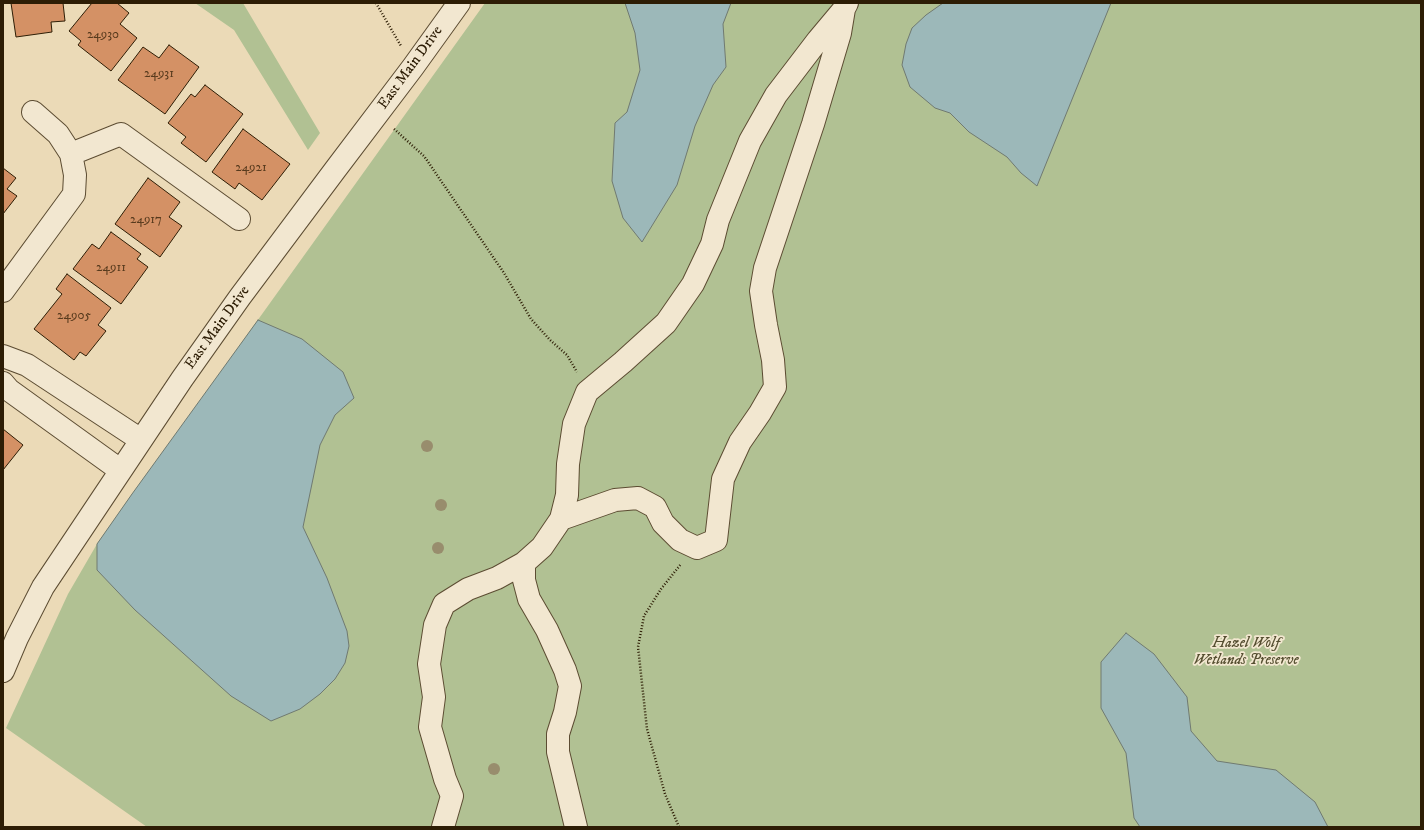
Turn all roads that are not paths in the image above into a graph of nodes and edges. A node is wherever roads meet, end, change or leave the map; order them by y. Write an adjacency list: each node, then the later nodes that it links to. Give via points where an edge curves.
1 (459, 3): 9 (street, East Main Drive, via 240,297)
2 (846, 6): 11 (street, via 776,95 750,141 718,220 712,244 692,284 666,323 587,392 574,424 568,464 567,495); 11 (street, via 814,124 765,268 761,291 775,387 740,442 723,479 716,540 697,548 680,540 664,523 655,507 638,498 615,500)
3 (33, 112): 4 (street, via 58,134)
4 (71, 154): 5 (street, via 121,134); 6 (street, via 75,175 74,194)
5 (240, 219)
6 (3, 291)
7 (3, 356): 9 (street, via 27,365)
8 (3, 383): 10 (street, via 9,390)
9 (141, 440): 10 (street, East Main Drive)
10 (120, 470): 13 (street, East Main Drive, via 43,587)
11 (561, 519): 12 (street, via 542,547)
12 (524, 563): 14 (street, via 497,578 468,589 444,604 435,625 429,664 434,696 430,727 452,796); 15 (street, via 524,580 529,599 550,637 570,686 558,734 558,752)
13 (3, 671)
14 (443, 827)
15 (576, 827)

